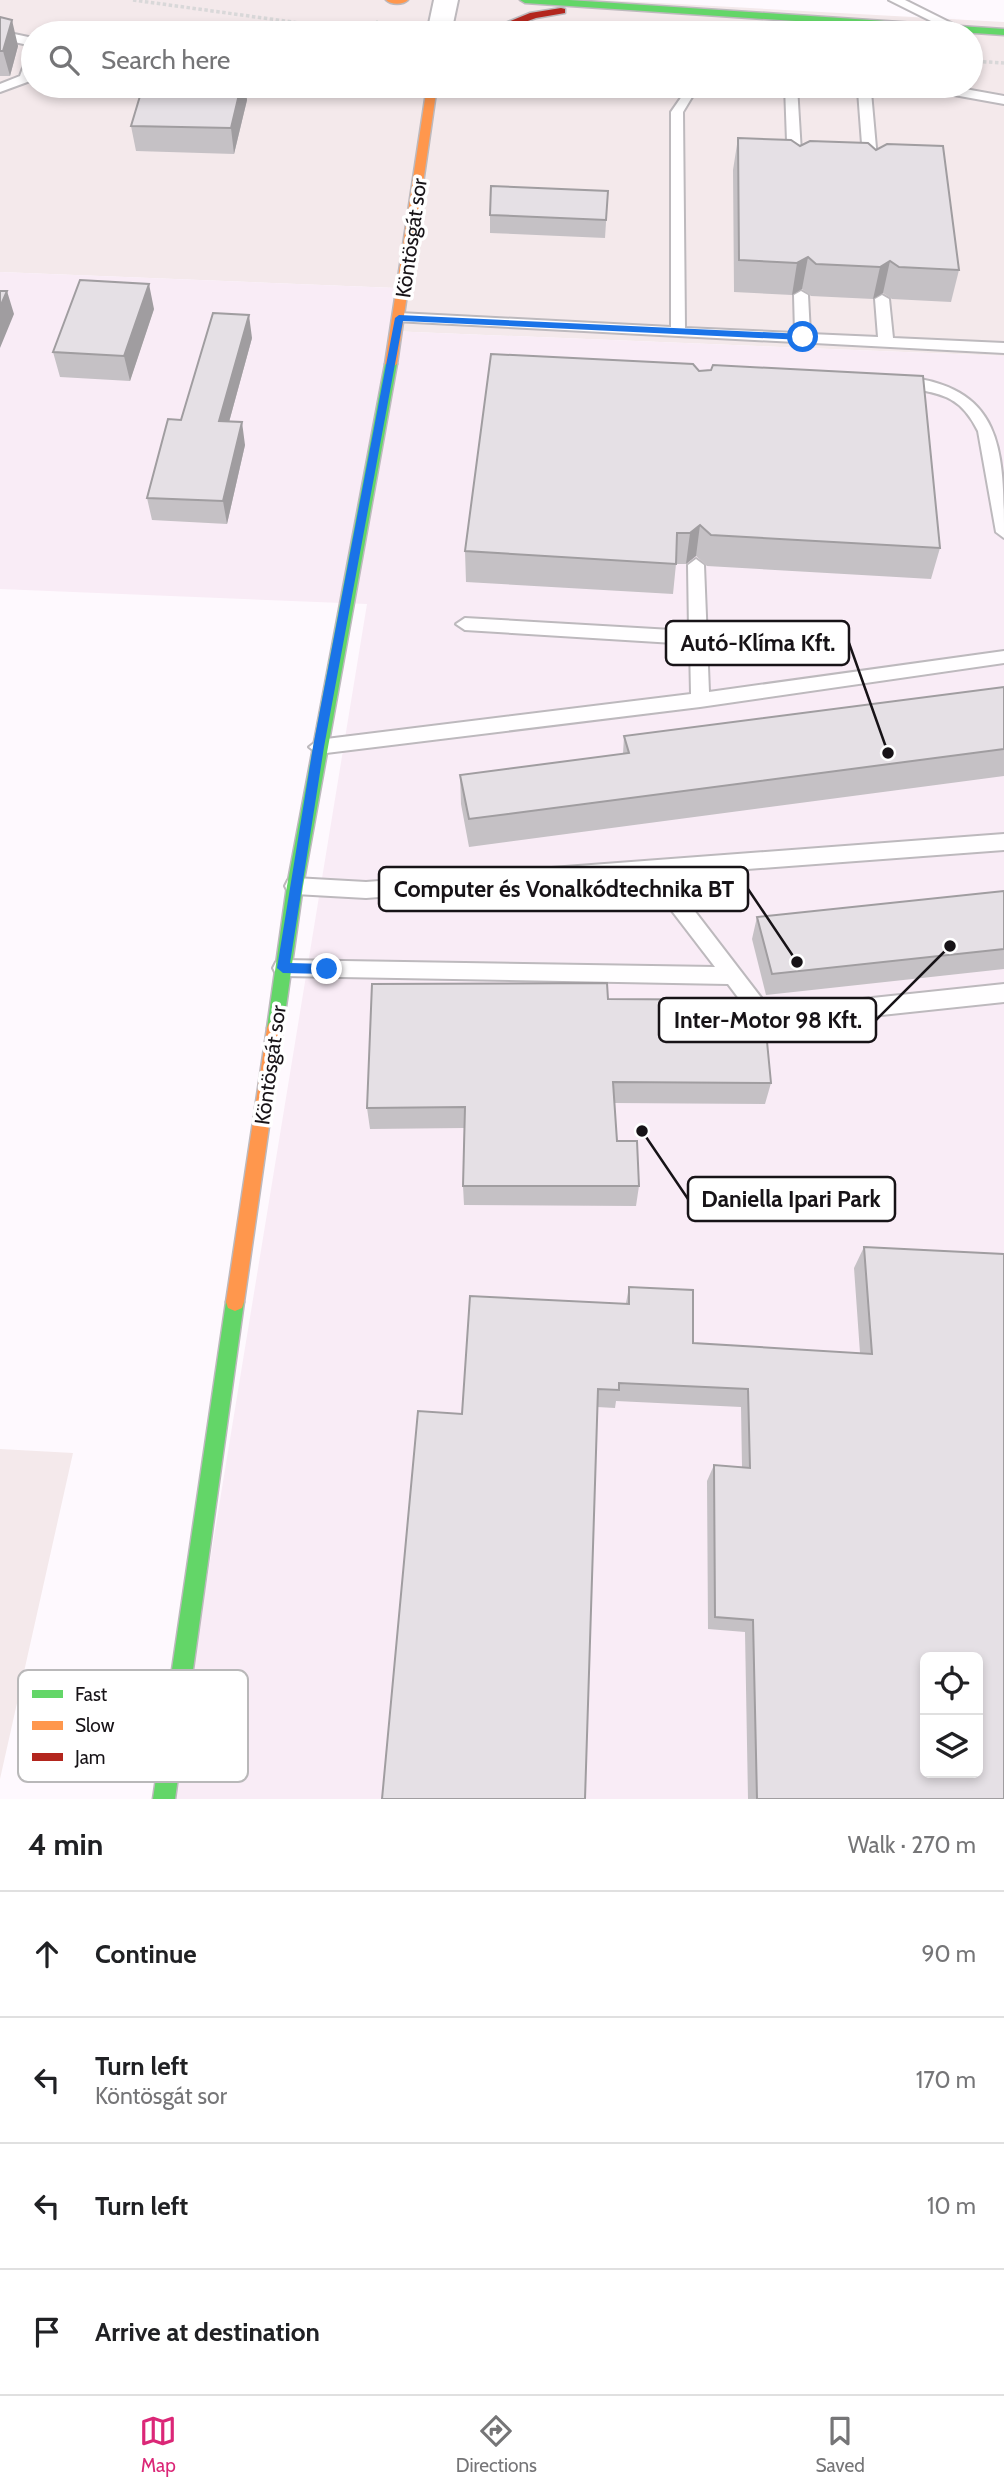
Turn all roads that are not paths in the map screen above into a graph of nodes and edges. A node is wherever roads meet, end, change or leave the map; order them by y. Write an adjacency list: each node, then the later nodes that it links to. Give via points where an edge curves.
1 (391, 0): 2 (street)
2 (403, 0)
3 (446, 0): 7 (street)
4 (526, 0): 6 (street)
5 (895, 0): 10 (lane)
6 (599, 2): 8 (street); 9 (street)
7 (442, 21)
8 (518, 21)
9 (843, 21)
10 (940, 21)
11 (983, 31): 12 (street)
12 (1004, 32)
13 (0, 35): 14 (lane)
14 (21, 39)
15 (21, 80): 16 (lane)
16 (0, 89)
17 (983, 96): 22 (lane)
18 (430, 98): 27 (street, Köntösgát sor)
19 (683, 98): 28 (lane, via 677,112)
20 (792, 98): 23 (lane)
21 (865, 98): 24 (lane)
22 (1004, 100)
23 (796, 172)
24 (872, 176)
25 (801, 295): 29 (lane)
26 (882, 299): 30 (lane)
27 (399, 318): 28 (lane); 39 (street, Köntösgát sor)
28 (678, 331): 29 (lane)
29 (803, 337): 30 (lane)
30 (886, 342): 31 (lane)
31 (1004, 348)
32 (886, 380): 33 (lane, via 948,390 980,415)
33 (1004, 532)
34 (696, 565): 36 (lane)
35 (465, 624): 36 (lane)
36 (698, 638): 38 (lane)
37 (1004, 657): 38 (lane)
38 (700, 700): 39 (lane)
39 (318, 747): 42 (street, Köntösgát sor)
40 (1004, 842): 41 (lane)
41 (650, 868): 42 (lane, via 366,890); 44 (lane)
42 (295, 887): 43 (street, Köntösgát sor)
43 (283, 968): 44 (lane); 46 (street, Köntösgát sor)
44 (732, 976): 45 (lane, via 759,1010 778,1017)
45 (1004, 993)
46 (182, 1670)

